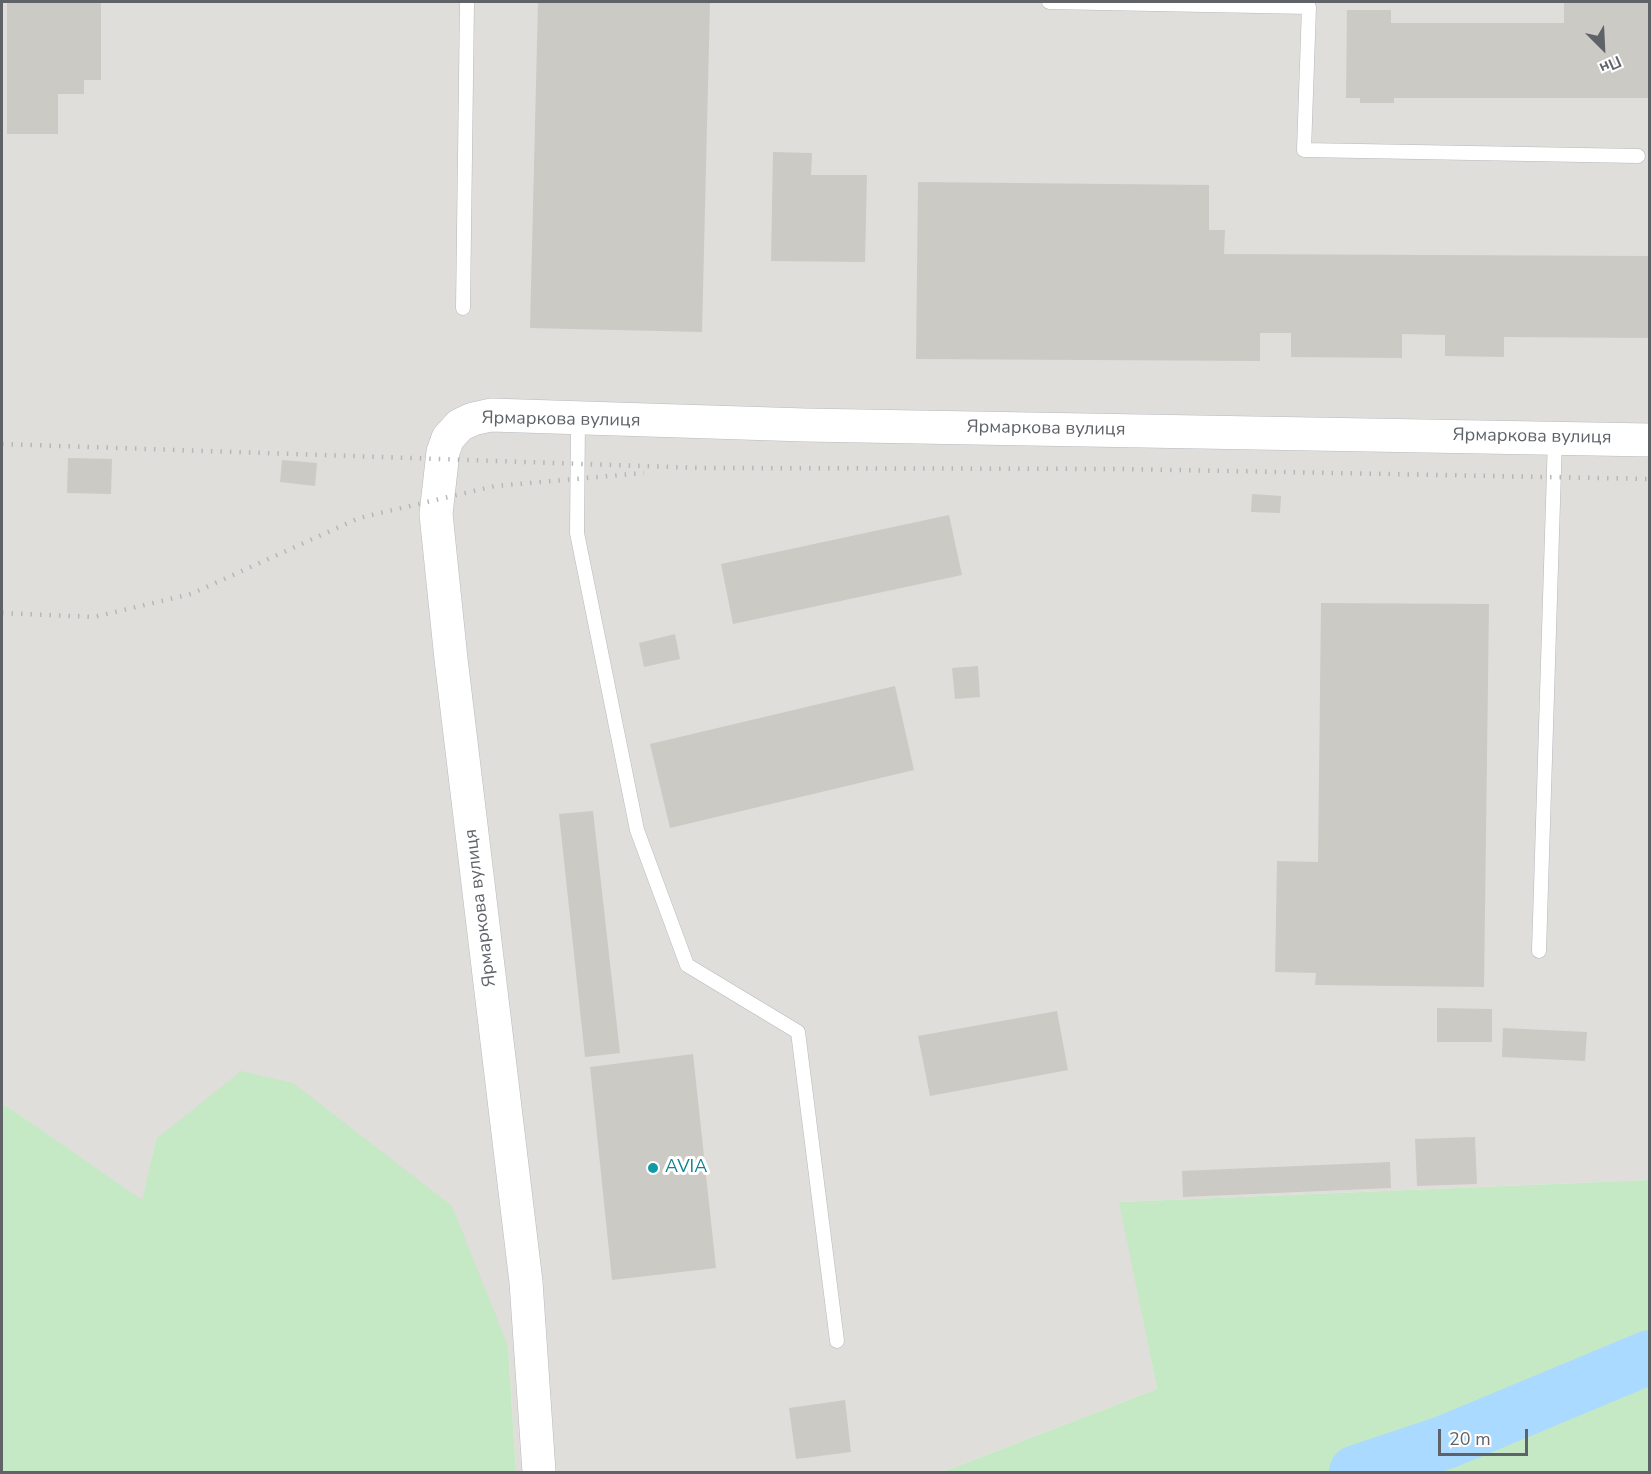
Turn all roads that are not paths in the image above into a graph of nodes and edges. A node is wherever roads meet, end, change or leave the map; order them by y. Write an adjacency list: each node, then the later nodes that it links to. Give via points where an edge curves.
1 (467, 2): 4 (lane)
2 (1049, 2): 3 (lane, via 1309,7 1304,150)
3 (1638, 156)
4 (463, 308)
5 (578, 419): 6 (street, Ярмаркова вулиця); 9 (lane, via 577,533 637,830 687,965 798,1032); 10 (street, Ярмаркова вулиця, via 490,415 460,425 448,438 443,452 436,514 526,1282)
6 (1555, 438): 7 (street, Ярмаркова вулиця); 8 (lane)
7 (1650, 440)
8 (1539, 951)
9 (837, 1341)
10 (539, 1473)

